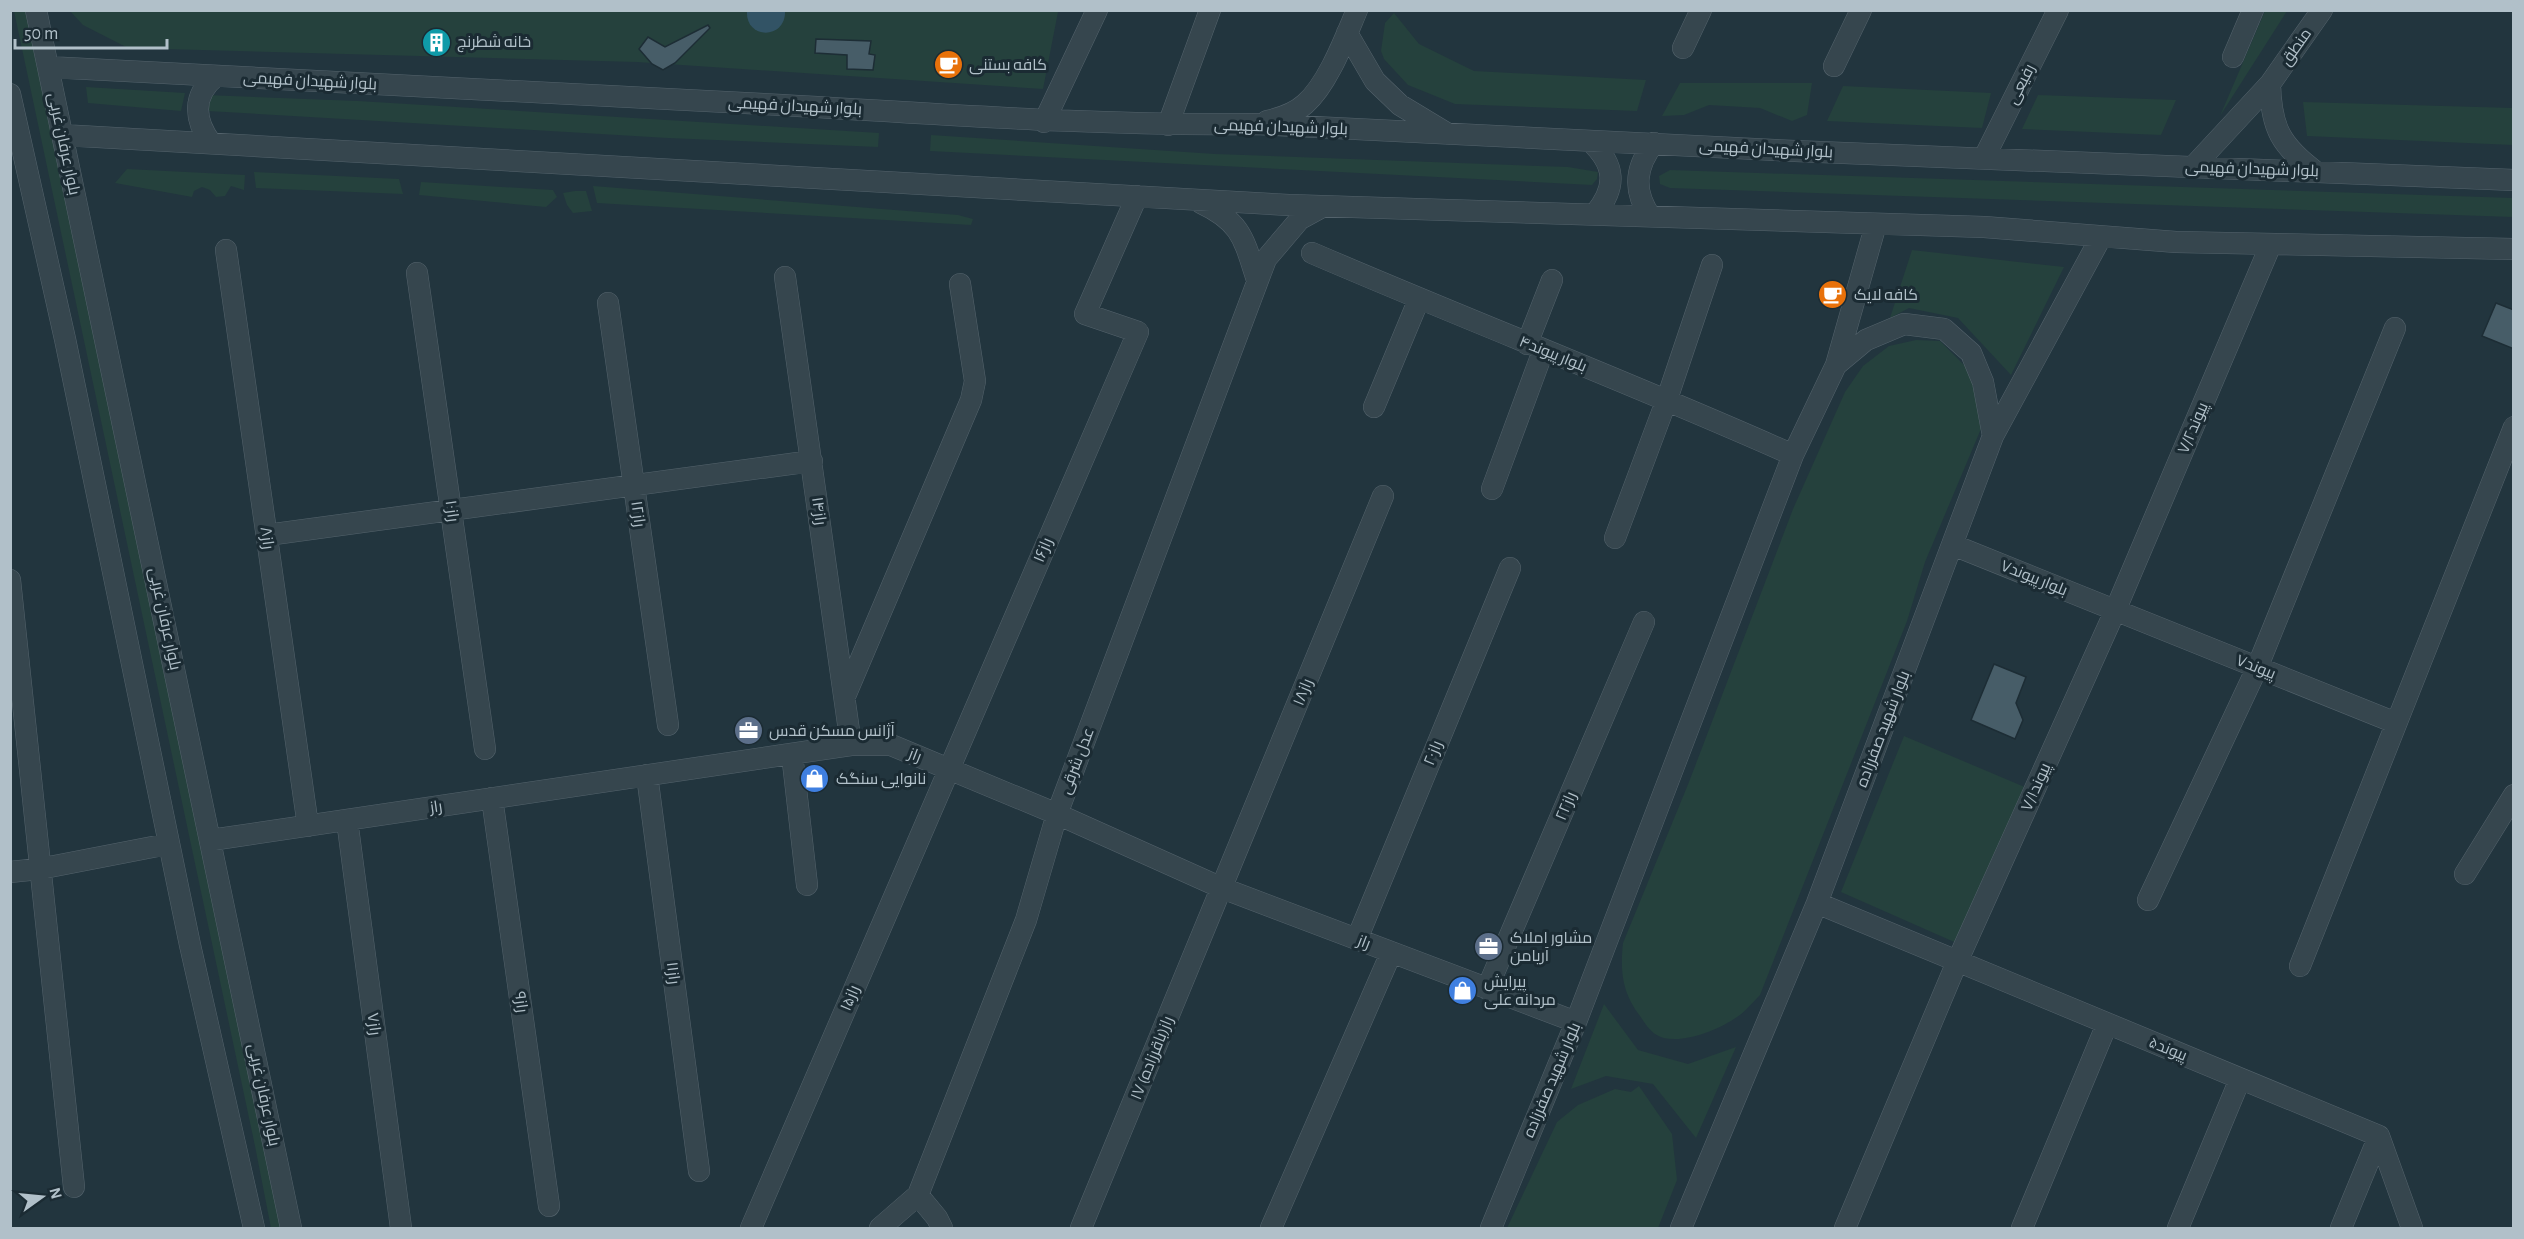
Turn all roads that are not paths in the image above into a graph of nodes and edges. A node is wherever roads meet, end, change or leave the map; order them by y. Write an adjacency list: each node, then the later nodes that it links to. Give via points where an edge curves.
1 (36, 10): 14 (street, بلوار عرفان غربی)
2 (1097, 10): 18 (street)
3 (1210, 10): 20 (street)
4 (1357, 10): 10 (street)
5 (1701, 10): 11 (street)
6 (1861, 10): 13 (street)
7 (2058, 10): 27 (street, رفیعی)
8 (2253, 10): 12 (street)
9 (2322, 10): 16 (street, منطق)
10 (1347, 33): 19 (street, via 1322,83 1305,104 1283,118); 23 (street, via 1375,81 1400,105)
11 (1683, 48)
12 (2232, 57)
13 (1834, 66)
14 (48, 68): 15 (street, بلوار شهیدان فهیمی); 22 (street, بلوار عرفان غربی)
15 (216, 76): 18 (street, بلوار شهیدان فهیمی); 26 (street, via 199,96 202,131)
16 (2270, 84): 28 (street, منطق); 29 (street, via 2270,105 2281,139)
17 (10, 94): 21 (street)
18 (1044, 122): 20 (street, بلوار شهیدان فهیمی)
19 (1255, 124): 20 (street, بلوار شهیدان فهیمی); 23 (street, بلوار شهیدان فهیمی)
20 (1168, 125)
21 (15, 132): 85 (street, via 64,339)
22 (62, 135): 26 (street); 84 (street, بلوار عرفان غربی)
23 (1451, 135): 24 (street, بلوار شهیدان فهیمی)
24 (1590, 141): 25 (street, بلوار شهیدان فهیمی); 34 (street, via 1603,153 1610,168 1611,185 1606,201)
25 (1654, 143): 27 (street, بلوار شهیدان فهیمی); 35 (street, via 1645,154 1637,179 1638,192)
26 (211, 144): 31 (street)
27 (1984, 158): 28 (street, بلوار شهیدان فهیمی)
28 (2193, 167): 29 (street, بلوار شهیدان فهیمی)
29 (2316, 172): 30 (street, بلوار شهیدان فهیمی)
30 (2514, 180)
31 (1137, 195): 32 (street); 77 (street, راز۱۶, via 1085,314 1138,332)
32 (1192, 199): 33 (street); 45 (street, via 1239,228)
33 (1324, 206): 34 (street); 45 (street, عدل شرقی, via 1299,219 1279,241)
34 (1595, 214): 35 (street)
35 (1650, 216): 36 (street)
36 (1876, 224): 37 (street, via 1984,227); 52 (street, بلوار شهید صفرزاده)
37 (2102, 237): 38 (street); 56 (street, بلوار شهید صفرزاده)
38 (2271, 244): 39 (street); 68 (street, پیوند۷/۲)
39 (2514, 249)
40 (226, 250): 63 (street, راز۸)
41 (1312, 253): 48 (street, بلوار پیوند۴)
42 (1712, 266): 53 (street)
43 (417, 273): 62 (street, راز۱۰)
44 (785, 277): 58 (street, راز۱۴)
45 (1257, 280): 81 (street, عدل شرقی)
46 (1551, 280): 51 (street)
47 (960, 284): 71 (street, via 975,381 971,400)
48 (1419, 299): 51 (street, بلوار پیوند۴); 54 (street)
49 (608, 303): 59 (street, راز۱۲)
50 (2395, 328): 70 (street)
51 (1535, 348): 53 (street, بلوار پیوند۴); 60 (street)
52 (1836, 365): 56 (street, via 1866,340 1904,324 1944,329 1971,354 1983,382); 57 (street, بلوار شهید صفرزاده)
53 (1667, 399): 57 (street, بلوار پیوند۴); 64 (street)
54 (1374, 407)
55 (2514, 427): 72 (street)
56 (1993, 436): 65 (street, بلوار شهید صفرزاده)
57 (1793, 455): 98 (street, بلوار شهید صفرزاده)
58 (812, 461): 59 (street); 71 (street, راز۱۴)
59 (634, 485): 62 (street); 73 (street, راز۱۲)
60 (1492, 489)
61 (1383, 496): 90 (street, راز۱۸)
62 (451, 510): 63 (street); 75 (street, راز۱۰)
63 (267, 535): 83 (street, راز۸)
64 (1615, 538)
65 (1953, 545): 68 (street, بلوار پیوند۷); 92 (street, بلوار شهید صفرزاده)
66 (1510, 568): 93 (street, راز۲۰)
67 (10, 580): 86 (street)
68 (2115, 611): 70 (street, پیوند۷); 95 (street, پیوند۷/۱)
69 (1644, 622): 97 (street, راز۲۲)
70 (2257, 668): 72 (street, پیوند۷); 91 (street)
71 (846, 696): 74 (street, راز۱۴)
72 (2396, 723): 96 (street)
73 (668, 725)
74 (851, 745): 76 (street, راز); 77 (street, راز, via 891,745)
75 (485, 749)
76 (792, 754): 78 (street, راز); 89 (street)
77 (949, 768): 81 (street, راز); 110 (street, راز۱۵)
78 (647, 775): 80 (street, راز); 102 (street, راز۱۱)
79 (2514, 795): 88 (street)
80 (492, 798): 82 (street, راز); 105 (street, راز۹)
81 (1057, 814): 90 (street, راز); 104 (street, عدل شرقی, via 1026,920)
82 (347, 820): 83 (street, راز); 109 (street, راز۷)
83 (308, 826): 84 (street, راز)
84 (211, 840): 108 (street, بلوار عرفان غربی)
85 (168, 844): 86 (street); 107 (street)
86 (39, 869): 87 (street); 103 (street)
87 (10, 872)
88 (2465, 874)
89 (807, 885)
90 (1222, 888): 93 (street, راز); 113 (street, ۱۷ راز(باقرزاده))
91 (2148, 900)
92 (1817, 903): 95 (street, پیوند۵); 116 (street, بلوار شهید صفرزاده)
93 (1357, 939): 94 (street, راز)
94 (1391, 953): 97 (street, راز); 114 (street)
95 (1957, 962): 99 (street, پیوند۵); 117 (street, پیوند۷/۱)
96 (2300, 966)
97 (1487, 989): 98 (street, راز)
98 (1576, 1022): 115 (street, بلوار شهید صفرزاده)
99 (2107, 1024): 100 (street, پیوند۵); 106 (street)
100 (2240, 1079): 101 (street, پیوند۵); 118 (street)
101 (2379, 1136): 119 (street); 120 (street)
102 (699, 1172)
103 (74, 1186)
104 (918, 1195): 111 (street, عدل شرقی); 112 (street)
105 (549, 1206)
106 (2024, 1223)
107 (254, 1228)
108 (291, 1228)
109 (401, 1228)
110 (751, 1228)
111 (880, 1228)
112 (942, 1228)
113 (1081, 1228)
114 (1270, 1228)
115 (1491, 1228)
116 (1681, 1228)
117 (1845, 1228)
118 (2178, 1228)
119 (2341, 1228)
120 (2412, 1228)

